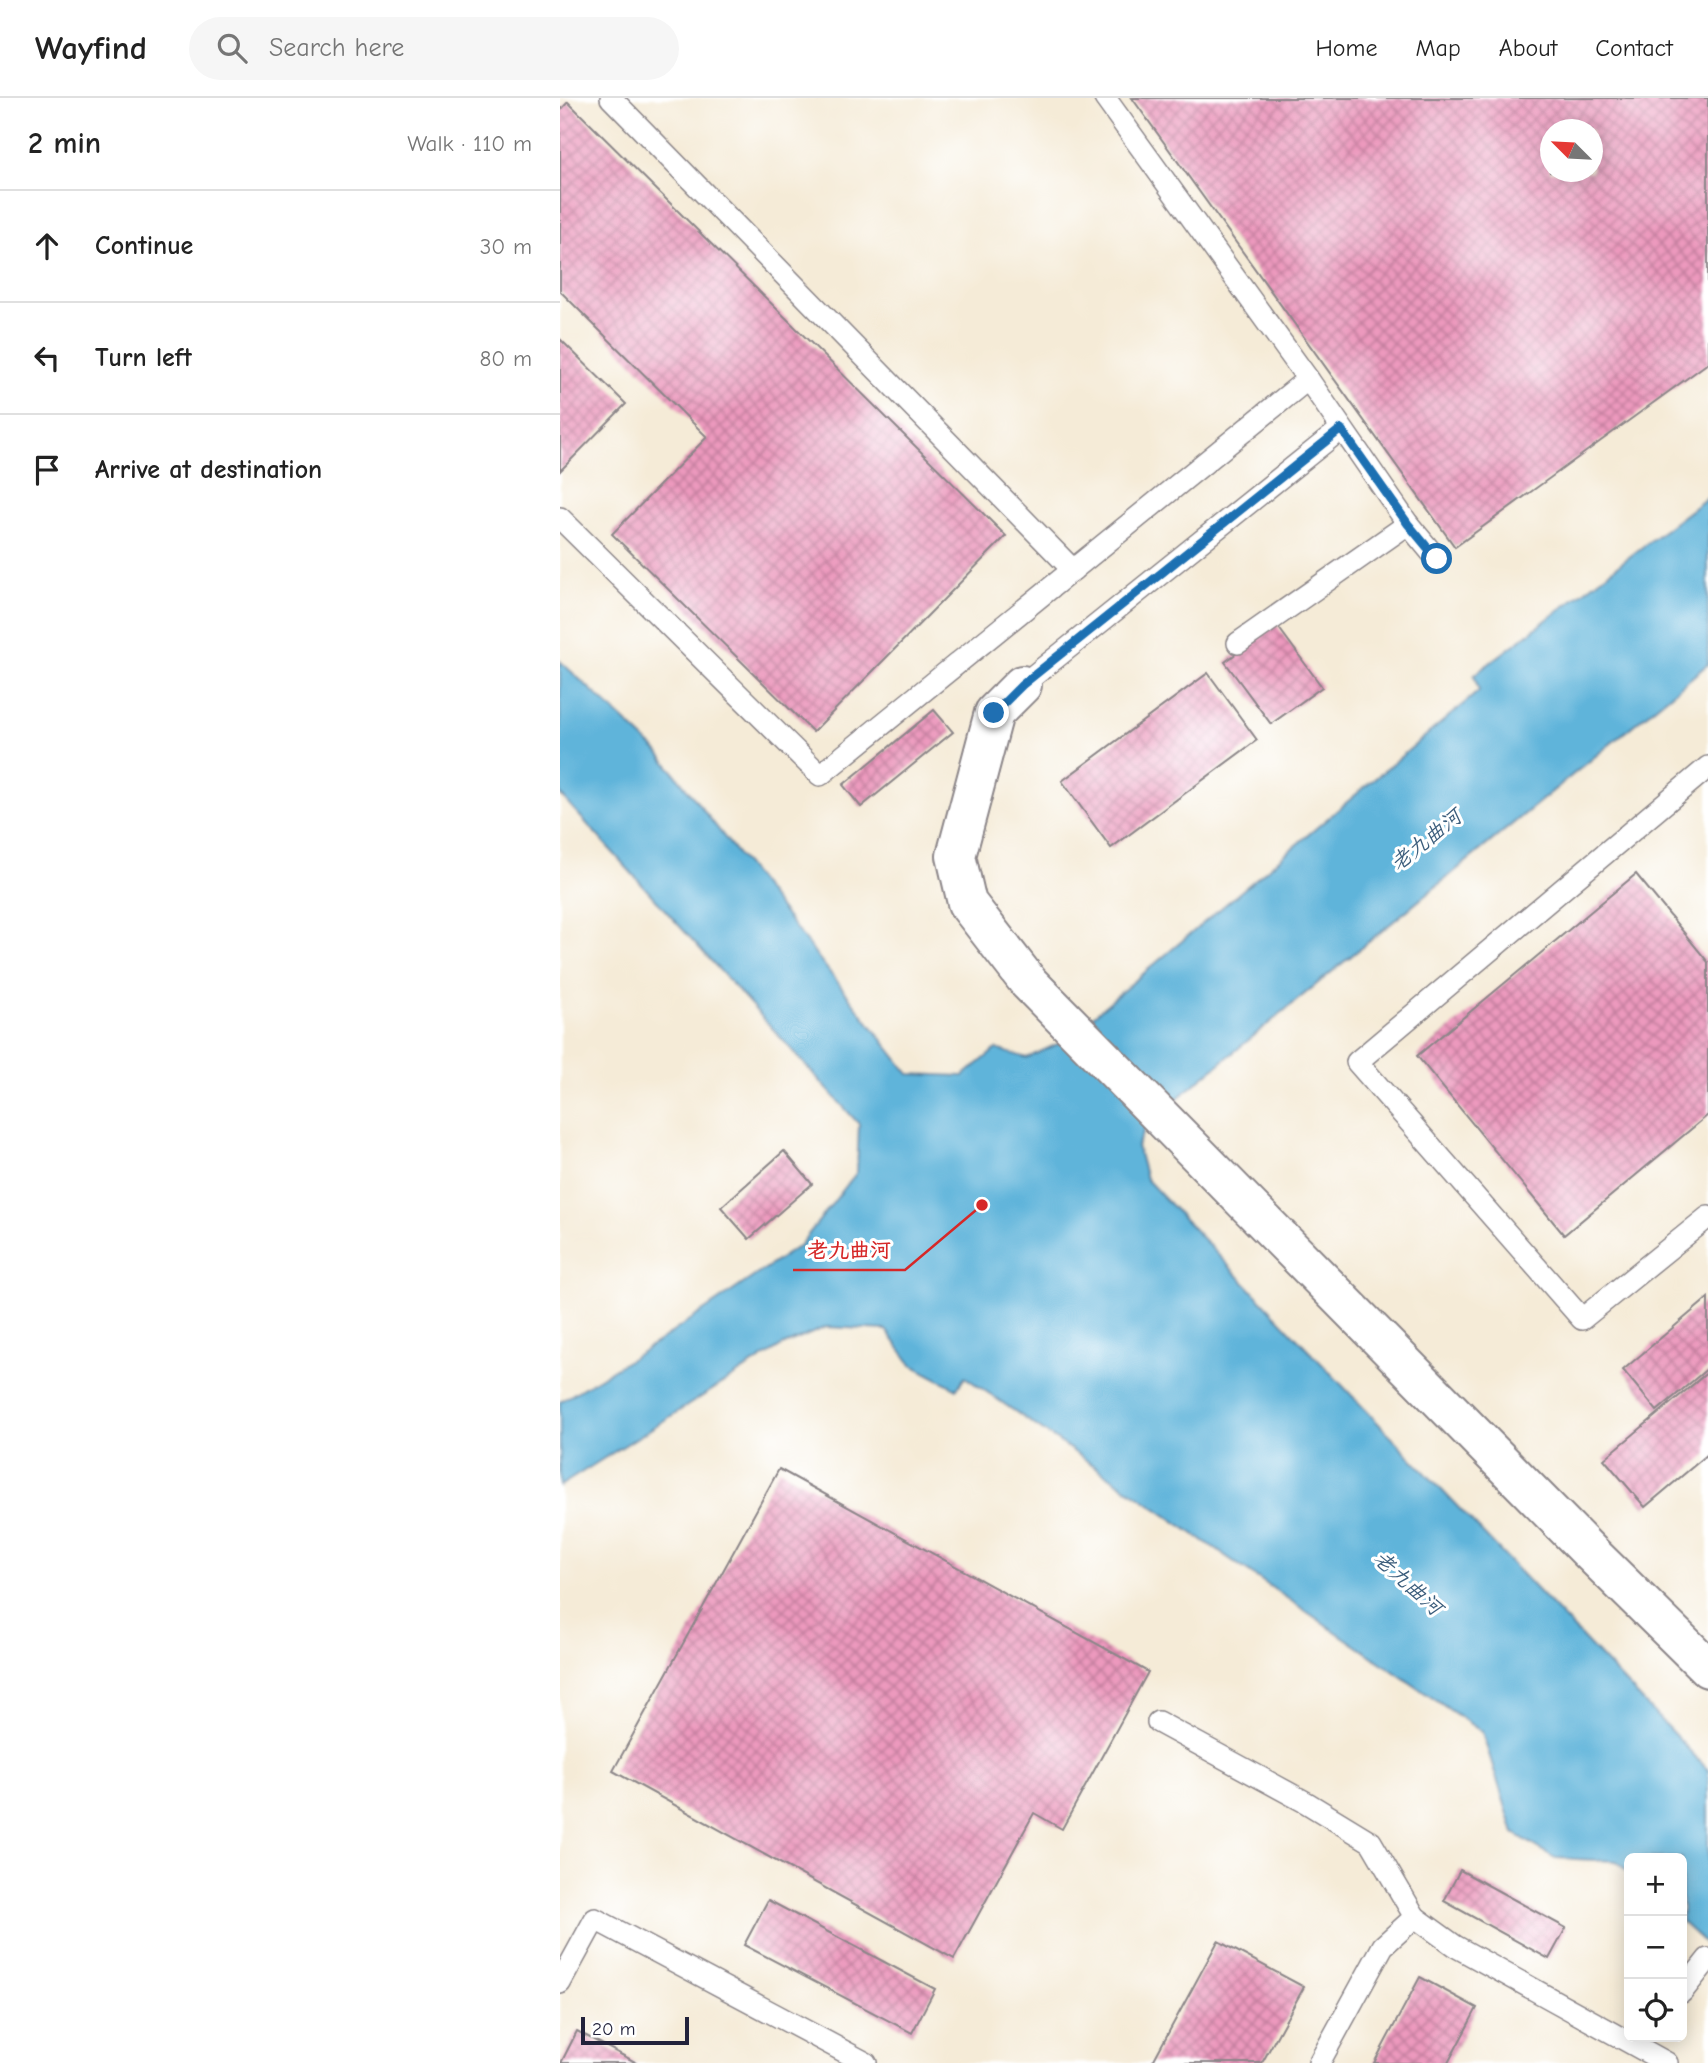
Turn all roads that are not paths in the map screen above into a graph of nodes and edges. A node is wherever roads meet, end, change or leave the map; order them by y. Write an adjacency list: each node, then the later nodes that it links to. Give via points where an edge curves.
1 (611, 98): 8 (lane)
2 (1105, 98): 3 (lane)
3 (1308, 379): 4 (lane); 8 (lane)
4 (1341, 429): 6 (lane); 10 (lane)
5 (560, 518): 8 (lane, via 820,775)
6 (1408, 524): 7 (lane); 9 (lane)
7 (1437, 559)
8 (1073, 570)
9 (1238, 643)
10 (1022, 685): 13 (street, via 994,713 956,856 967,903 1028,983)
11 (1708, 767): 12 (lane, via 1357,1062 1582,1319)
12 (1708, 1217)
13 (1708, 1668)
14 (1158, 1721): 15 (lane, via 1371,1842)
15 (1415, 1917): 19 (lane, via 1455,1946); 21 (lane, via 1383,1946)
16 (1708, 1959): 18 (lane)
17 (560, 1983): 20 (lane, via 595,1919)
18 (1687, 1984)
19 (1650, 2043): 22 (lane)
20 (866, 2063)
21 (1319, 2063)
22 (1667, 2063)

